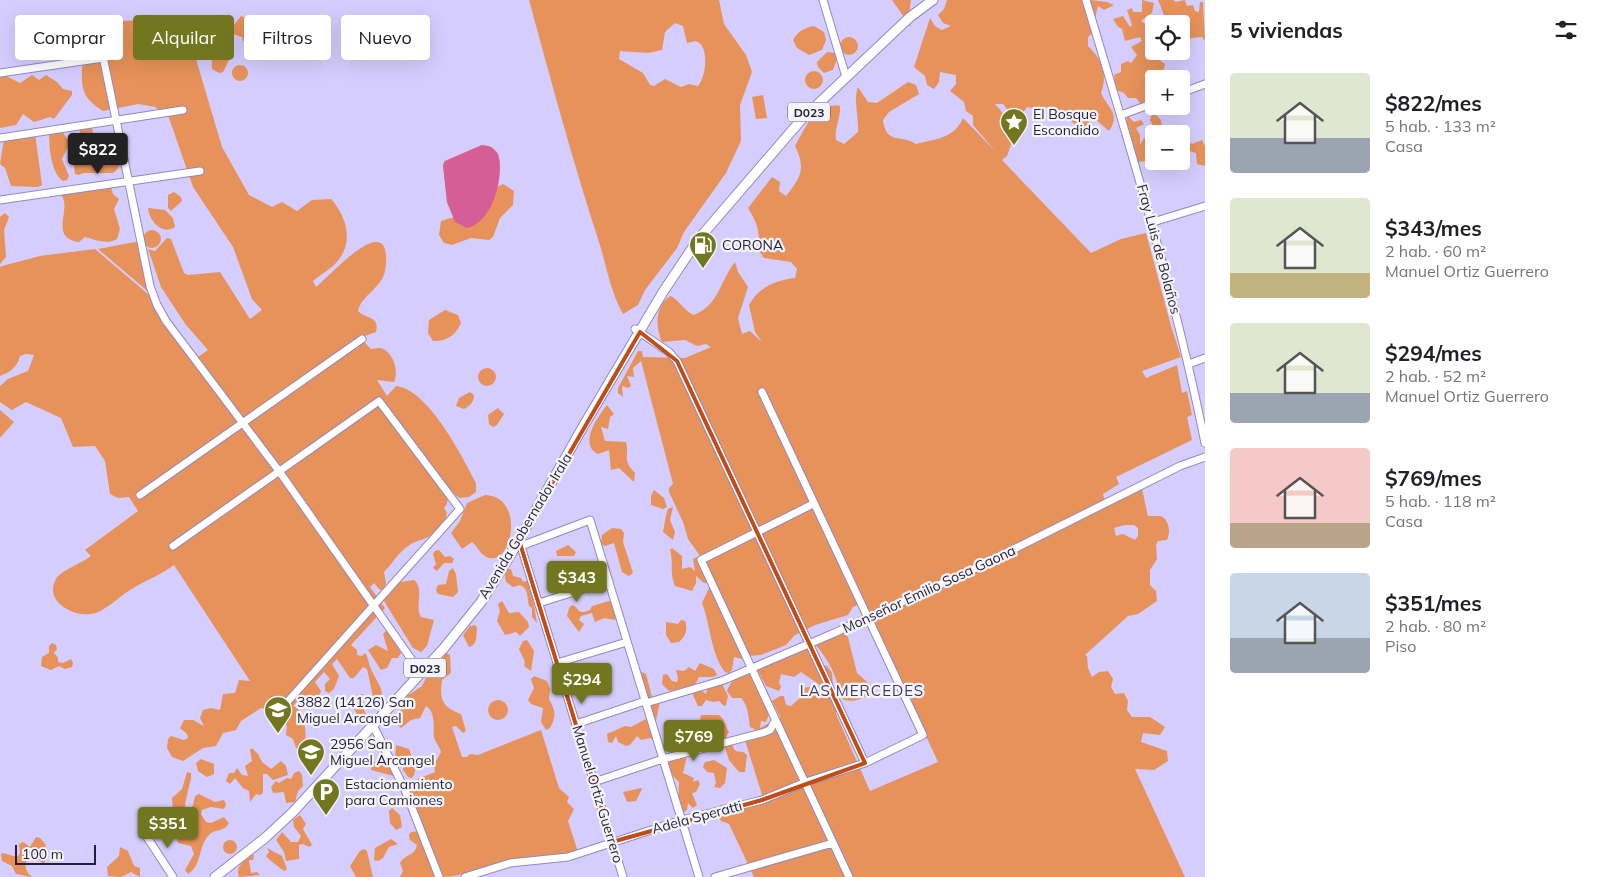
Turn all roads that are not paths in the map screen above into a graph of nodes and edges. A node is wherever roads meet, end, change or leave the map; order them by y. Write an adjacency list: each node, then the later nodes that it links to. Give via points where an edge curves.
1 (823, 0): 7 (street)
2 (933, 0): 7 (main road, Avenida Gobernador Irala / D023, via 910,17)
3 (1086, 0): 12 (street, Fray Luis de Bolaños)
4 (89, 60): 6 (street)
5 (103, 60): 13 (street)
6 (0, 73)
7 (846, 77): 20 (main road, Avenida Gobernador Irala / D023, via 787,135 699,238)
8 (1205, 84): 9 (street)
9 (1190, 90)
10 (1145, 106): 12 (street)
11 (183, 110): 13 (street)
12 (1121, 115): 19 (street, Fray Luis de Bolaños)
13 (116, 122): 14 (street); 16 (street)
14 (0, 138)
15 (200, 171): 16 (street)
16 (129, 182): 17 (street); 25 (street, via 150,286 157,305)
17 (0, 200)
18 (1205, 206): 19 (street)
19 (1153, 222): 23 (street, Fray Luis de Bolaños)
20 (637, 331): 31 (street, via 677,361); 32 (main road, Avenida Gobernador Irala / D023)
21 (362, 339): 25 (street)
22 (1205, 358): 23 (street)
23 (1189, 364): 26 (street, Fray Luis de Bolaños)
24 (762, 392): 30 (street)
25 (243, 422): 28 (street); 29 (street)
26 (1205, 443)
27 (1205, 457): 37 (street, Monseñor Emilio Sosa Gaona, via 1180,466 976,568)
28 (279, 471): 33 (street); 36 (street); 36 (street, via 379,401 460,509)
29 (140, 495)
30 (813, 504): 31 (street); 37 (street)
31 (756, 531): 39 (street); 41 (street, via 702,560)
32 (520, 543): 34 (street, via 590,520); 35 (street, Manuel Ortiz Guerrero); 42 (main road, Avenida Gobernador Irala / D023, via 481,602)
33 (173, 546)
34 (609, 582): 35 (street); 38 (street)
35 (539, 603): 40 (street, Manuel Ortiz Guerrero)
36 (373, 606): 42 (street); 44 (street)
37 (866, 618): 39 (street, Monseñor Emilio Sosa Gaona); 49 (street, Adela Speratti, via 923,735)
38 (627, 642): 40 (street); 43 (street)
39 (810, 644): 41 (street, Monseñor Emilio Sosa Gaona); 49 (street)
40 (557, 663): 47 (street, Manuel Ortiz Guerrero)
41 (751, 667): 43 (street, Monseñor Emilio Sosa Gaona, via 724,680); 45 (street)
42 (421, 673): 46 (main road, Avenida Gobernador Irala / D023)
43 (645, 702): 47 (street, Monseñor Emilio Sosa Gaona); 48 (street)
44 (281, 709)
45 (775, 721): 48 (street, via 765,732); 51 (street)
46 (372, 723): 57 (main road, Avenida Gobernador Irala / D023, via 280,825); 58 (street, via 405,790)
47 (576, 724): 50 (street, Manuel Ortiz Guerrero)
48 (663, 759): 50 (street); 52 (street)
49 (865, 763): 51 (street, Adela Speratti)
50 (594, 782): 54 (street, Manuel Ortiz Guerrero)
51 (806, 782): 52 (street, Adela Speratti, via 762,800); 55 (street)
52 (682, 820): 54 (street, Adela Speratti); 61 (street)
53 (145, 834): 56 (street)
54 (612, 842): 59 (street, Adela Speratti, via 568,857 510,864); 60 (street, Manuel Ortiz Guerrero)
55 (833, 843): 62 (street); 63 (street)
56 (173, 877)
57 (215, 877)
58 (439, 877)
59 (465, 877)
60 (623, 877)
61 (699, 877)
62 (715, 877)
63 (849, 877)

